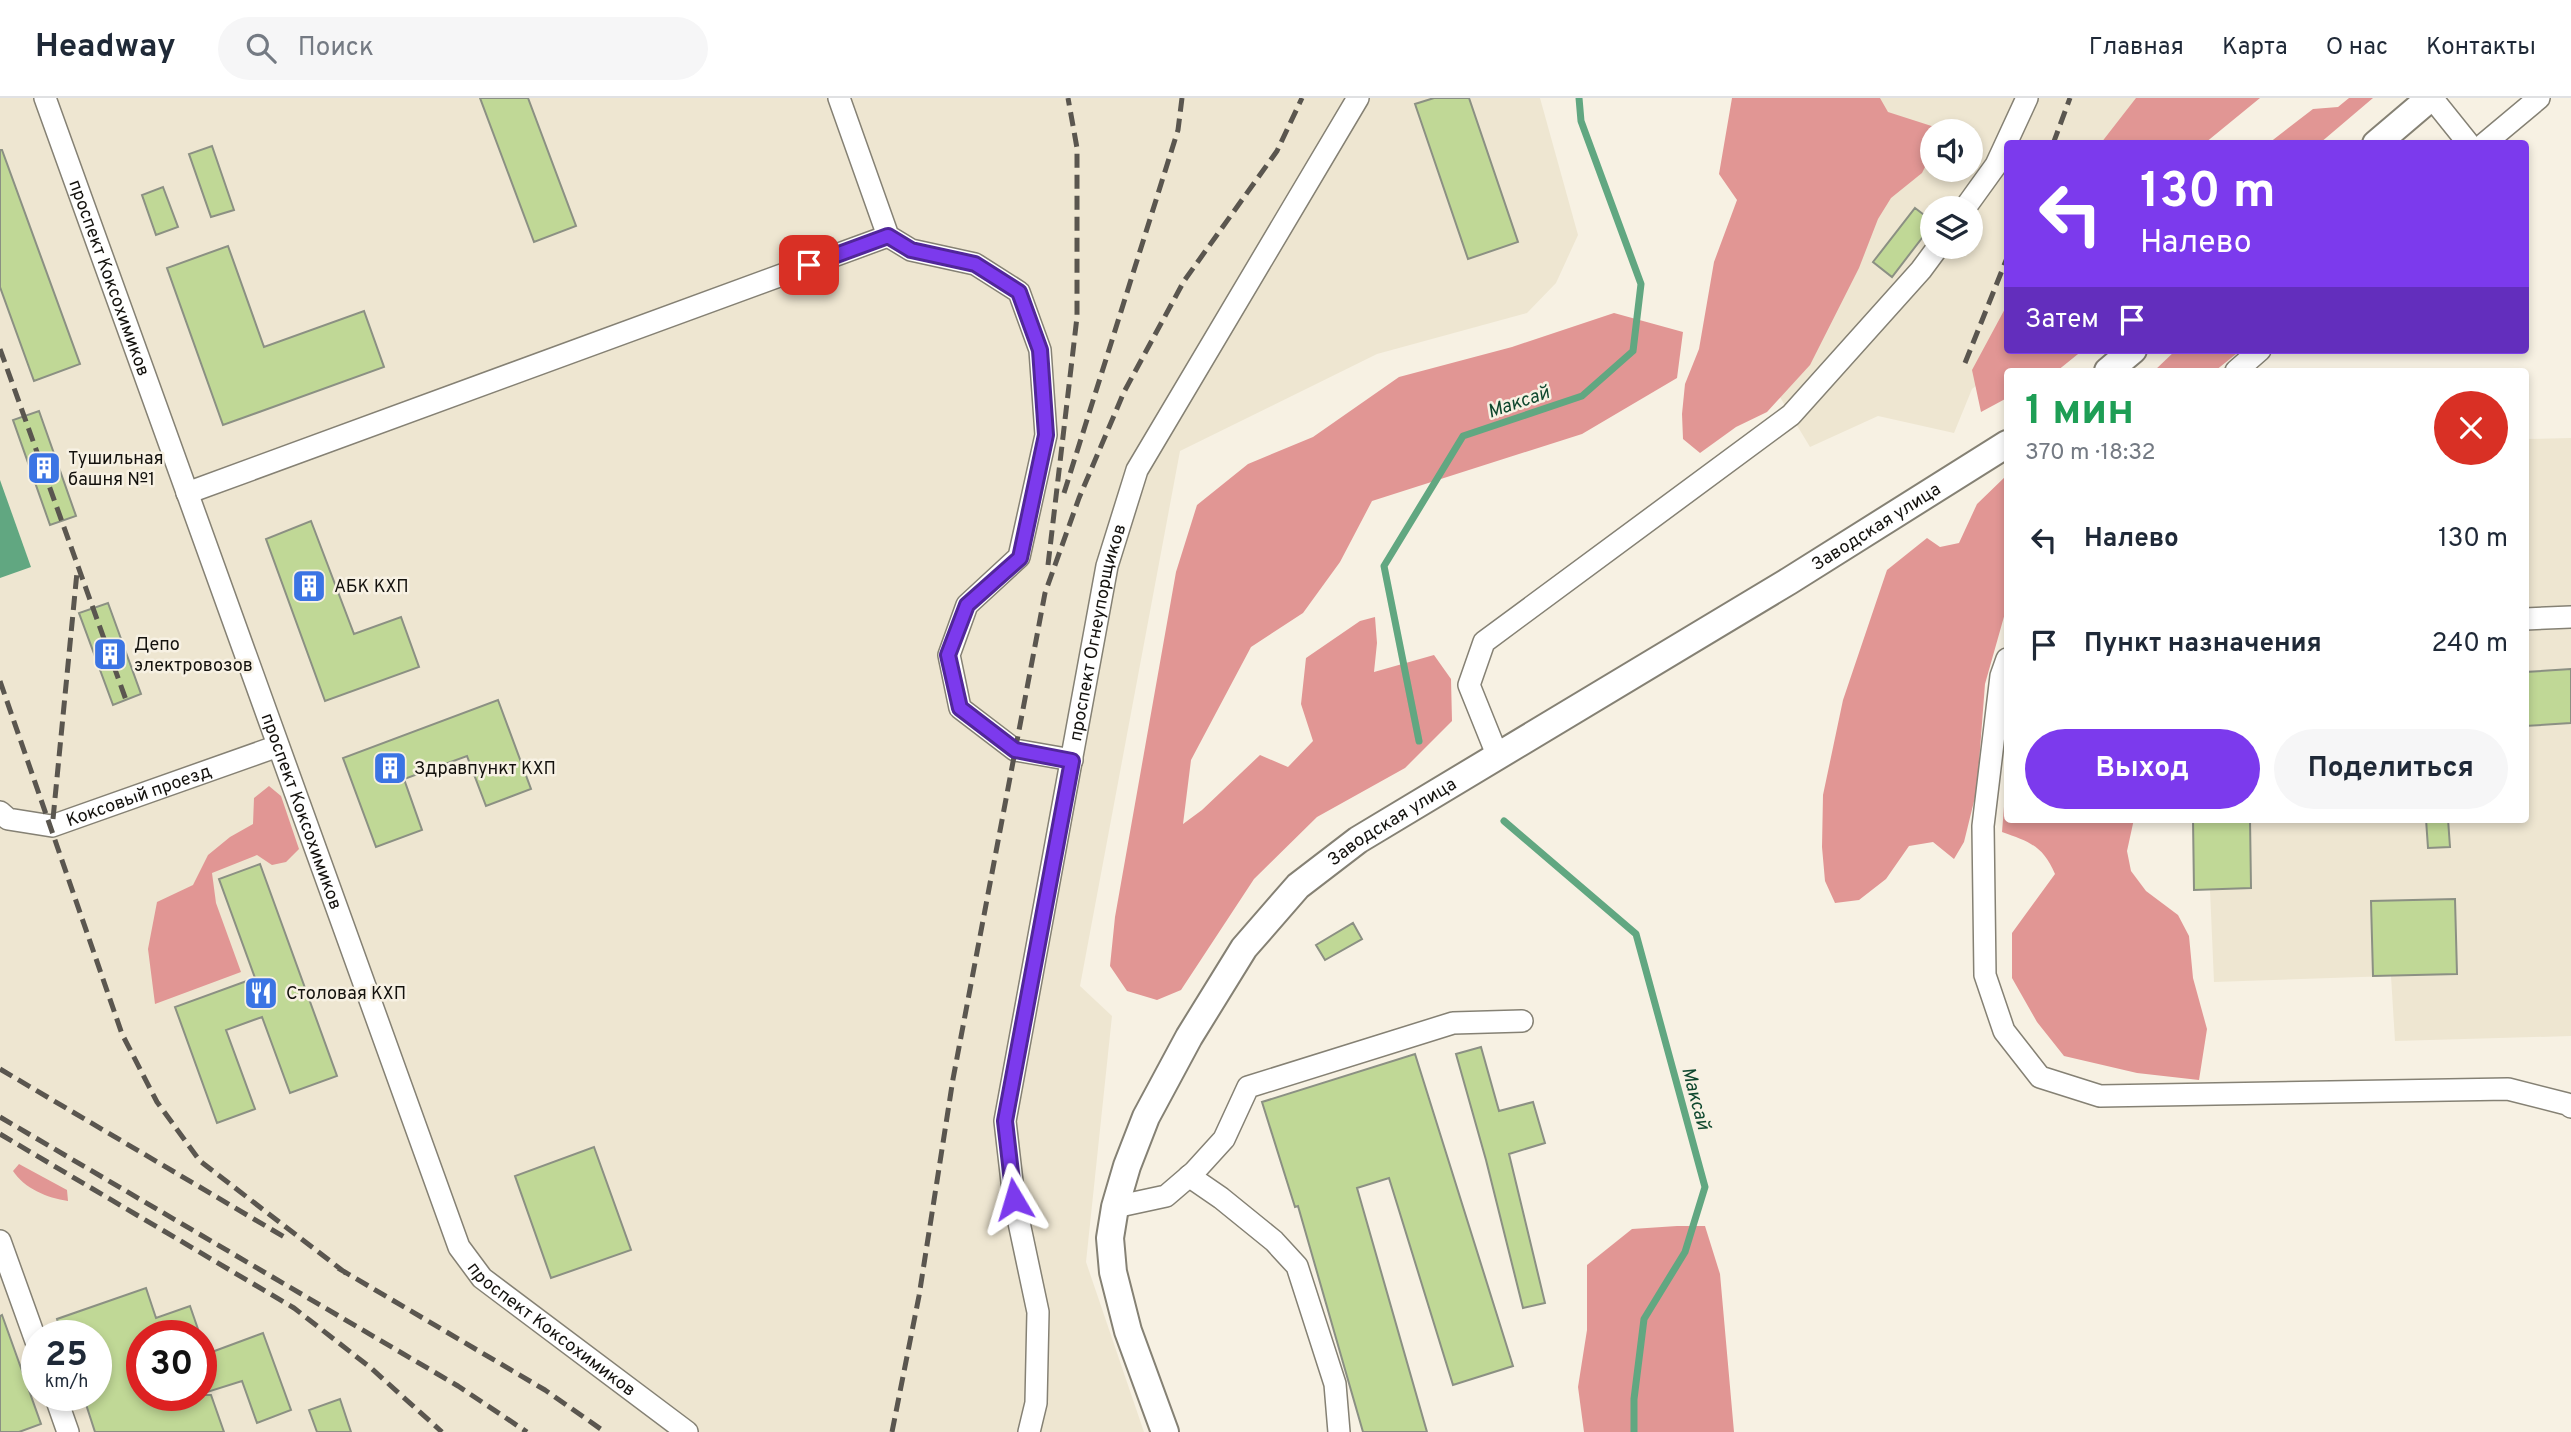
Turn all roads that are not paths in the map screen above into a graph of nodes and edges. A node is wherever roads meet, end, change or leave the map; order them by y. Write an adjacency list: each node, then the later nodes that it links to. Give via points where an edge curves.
1 (45, 98): 20 (street, проспект Коксохимиков)
2 (839, 98): 13 (street)
3 (1359, 98): 26 (street, проспект Огнеупорщиков, via 1137,470 1107,566)
4 (2028, 98): 7 (street)
5 (2431, 98): 8 (main road); 9 (street)
6 (2539, 98): 10 (street)
7 (2008, 140)
8 (2381, 140)
9 (2466, 140)
10 (2489, 140)
11 (2004, 148): 12 (street)
12 (1974, 196)
13 (888, 236): 20 (street); 26 (street, via 911,250 975,264 1019,292 1040,350 1046,435 1020,558 967,605 948,655 960,708 1015,750)
14 (1930, 259): 25 (street, via 1791,415 1484,642 1469,685)
15 (2128, 354): 17 (main road)
16 (2255, 354): 18 (street)
17 (2112, 368)
18 (2239, 368)
19 (2004, 446): 25 (main road, Заводская улица)
20 (187, 493): 24 (street, проспект Коксохимиков)
21 (2571, 617): 22 (street)
22 (2529, 619)
23 (2004, 668): 29 (street, via 1983,826 1985,975 2004,1031 2040,1077 2100,1096 2508,1089)
24 (278, 746): 27 (street, Коксовый проезд, via 52,826 8,819); 36 (street, проспект Коксохимиков, via 459,1247 482,1278)
25 (1498, 757): 31 (main road, Заводская улица, via 1359,840 1298,886 1244,948 1146,1117)
26 (1072, 761): 37 (street, проспект Огнеупорщиков, via 1005,1121 1014,1199 1038,1312 1035,1403)
27 (0, 812)
28 (1522, 1021): 30 (street, via 1453,1023 1248,1087 1224,1139)
29 (2571, 1107)
30 (1189, 1176): 31 (street, via 1166,1196); 39 (street, via 1274,1241 1297,1266 1335,1384)
31 (1115, 1207): 38 (main road, Заводская улица, via 1110,1238 1114,1272 1128,1331)
32 (0, 1241): 33 (street)
33 (28, 1320)
34 (61, 1411): 35 (street)
35 (68, 1432)
36 (687, 1432)
37 (1029, 1432)
38 (1165, 1432)
39 (1339, 1432)

